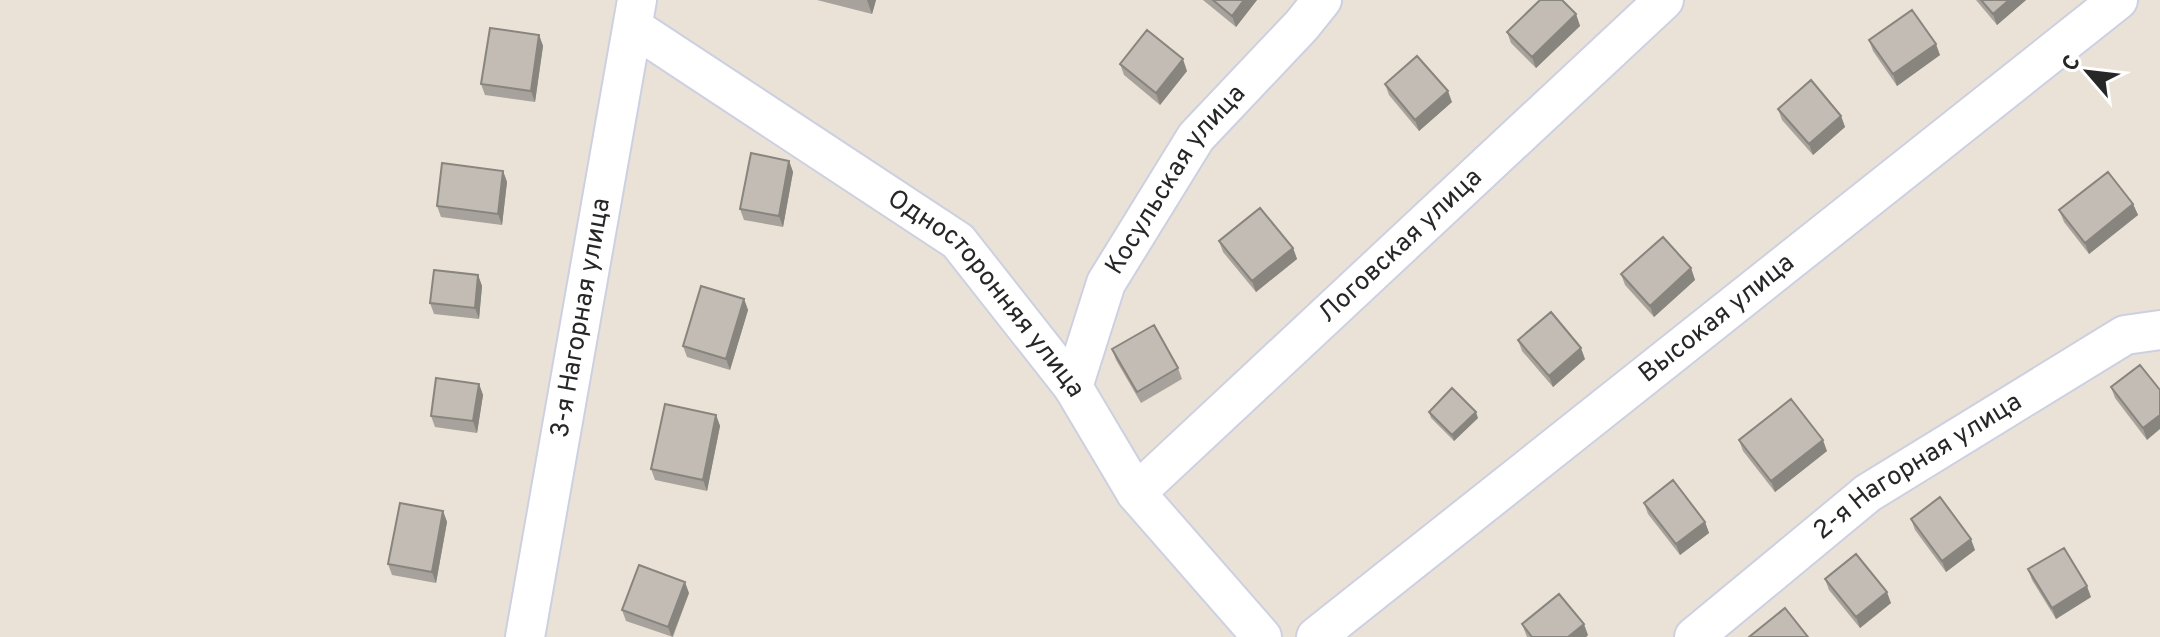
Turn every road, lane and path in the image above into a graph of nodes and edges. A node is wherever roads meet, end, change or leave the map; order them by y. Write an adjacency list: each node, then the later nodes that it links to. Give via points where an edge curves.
1 (1322, 0): 6 (street, Косульская улица, via 1196,137 1106,283)
2 (1664, 0): 7 (street, Логовская улица)
3 (2118, 0): 10 (street, Высокая улица)
4 (635, 14): 6 (street, Односторонняя улица, via 958,241); 8 (street, 3-я Нагорная улица)
5 (2160, 330): 11 (street, 2-я Нагорная улица, via 2125,335 1868,493)
6 (1073, 387): 7 (street, Односторонняя улица)
7 (1136, 493): 9 (street, Односторонняя улица)
8 (525, 637)
9 (1262, 637)
10 (1316, 637)
11 (1694, 637)

